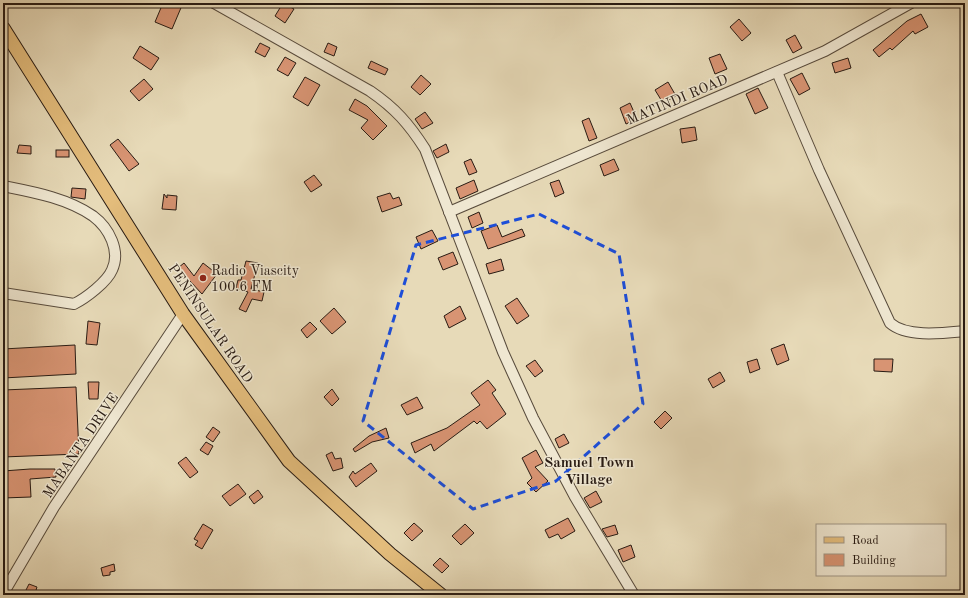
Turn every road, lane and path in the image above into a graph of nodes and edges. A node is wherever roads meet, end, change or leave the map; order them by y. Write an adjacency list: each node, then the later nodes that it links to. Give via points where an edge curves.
1 (214, 3): 6 (street, via 388,103 409,124 425,149)
2 (911, 3): 4 (street, MATINDI ROAD, via 825,51)
3 (3, 28): 8 (main road, PENINSULAR ROAD)
4 (777, 72): 6 (street, MATINDI ROAD); 9 (street, via 890,323 924,334)
5 (3, 186): 7 (street, via 50,196 92,216 108,232 116,254 112,271 92,293 74,304)
6 (449, 212): 12 (street, via 503,352 533,418 575,497)
7 (3, 293)
8 (184, 314): 10 (street, MABANTA DRIVE, via 54,507); 11 (main road, PENINSULAR ROAD, via 289,460 384,549)
9 (965, 331)
10 (3, 594)
11 (441, 595)
12 (634, 595)

